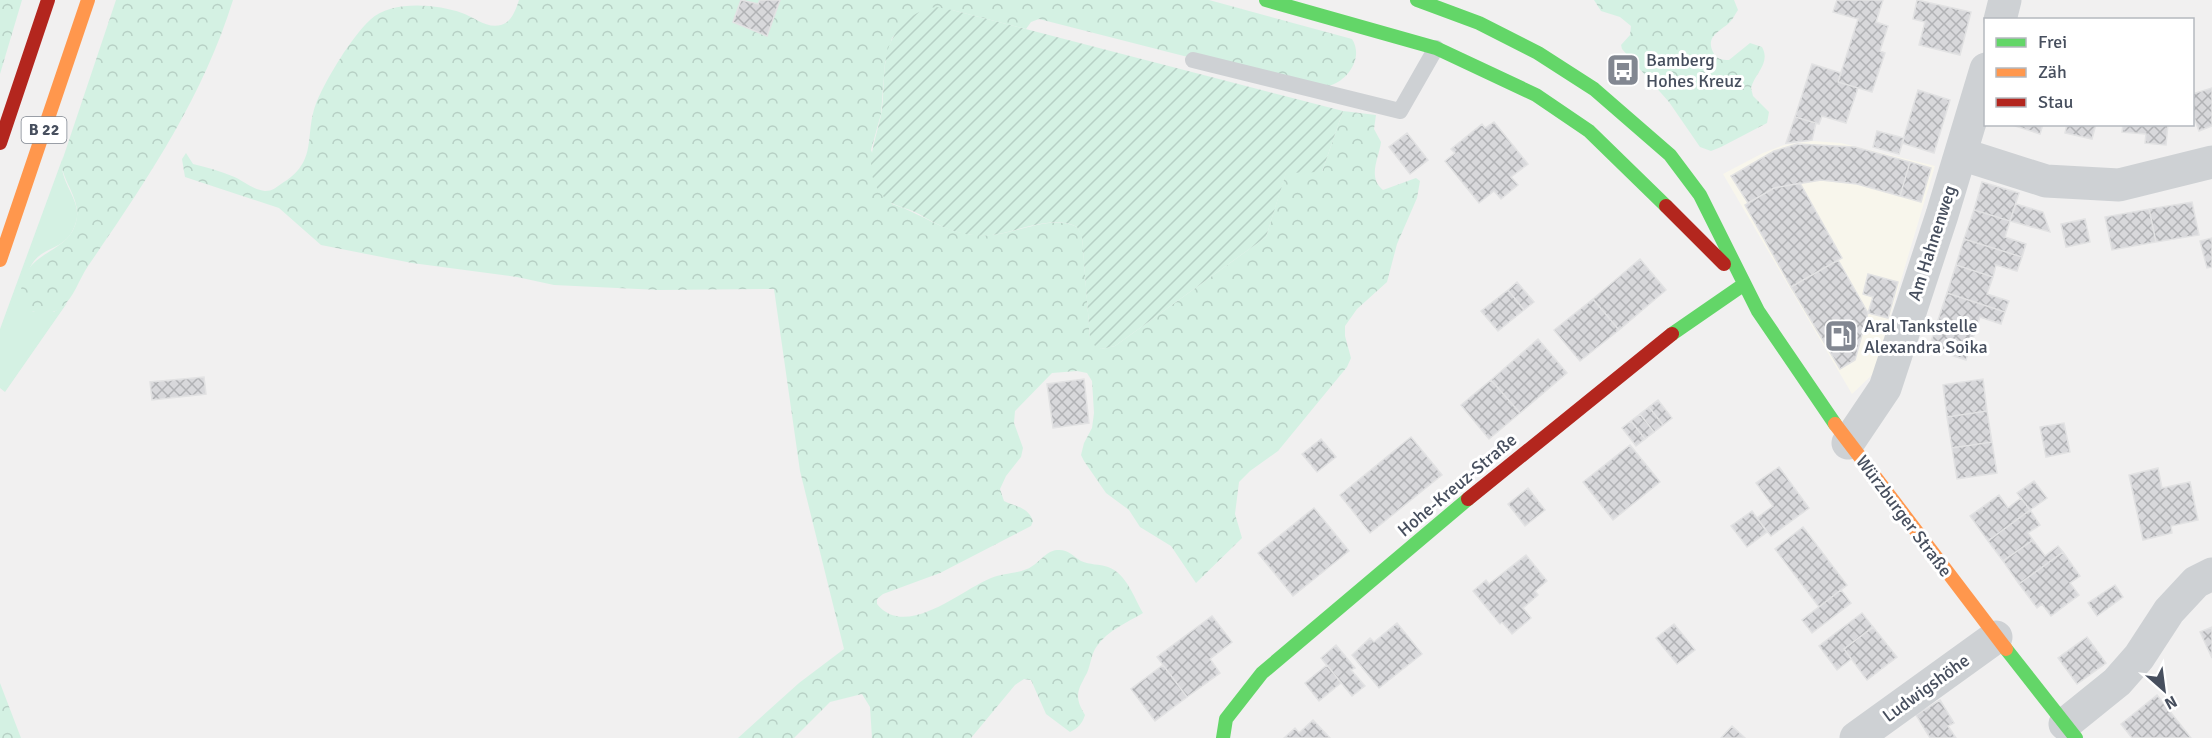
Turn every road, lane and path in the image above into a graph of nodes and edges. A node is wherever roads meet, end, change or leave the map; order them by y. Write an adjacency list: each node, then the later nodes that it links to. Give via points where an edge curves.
1 (48, 0): 11 (street, B 22)
2 (88, 0): 14 (street, B 22)
3 (1266, 0): 8 (street, Würzburger Straße)
4 (1417, 0): 6 (street, Würzburger Straße)
5 (2006, 0): 7 (street)
6 (1451, 5): 8 (street); 15 (street, Würzburger Straße, via 1539,52 1595,88 1660,145 1692,181)
7 (2001, 18)
8 (1436, 48): 9 (lane, via 1400,111); 15 (street, Würzburger Straße, via 1536,95 1589,131 1675,212)
9 (1193, 60)
10 (1984, 76): 12 (street, Am Hahnenweg)
11 (0, 143)
12 (1961, 154): 13 (street, via 2046,181 2119,185); 16 (street, Am Hahnenweg, via 1885,388)
13 (2212, 162)
14 (0, 260)
15 (1743, 285): 16 (street, Würzburger Straße); 20 (street, Hohe-Kreuz-Straße, via 1684,325 1534,444 1262,673 1226,719)
16 (1848, 443): 18 (street, Würzburger Straße)
17 (2212, 574): 19 (street, via 2196,582 2169,611 2139,657)
18 (1996, 637): 19 (street, Würzburger Straße); 21 (street, Ludwigshöhe)
19 (2071, 731)
20 (1222, 738)
21 (1856, 738)

